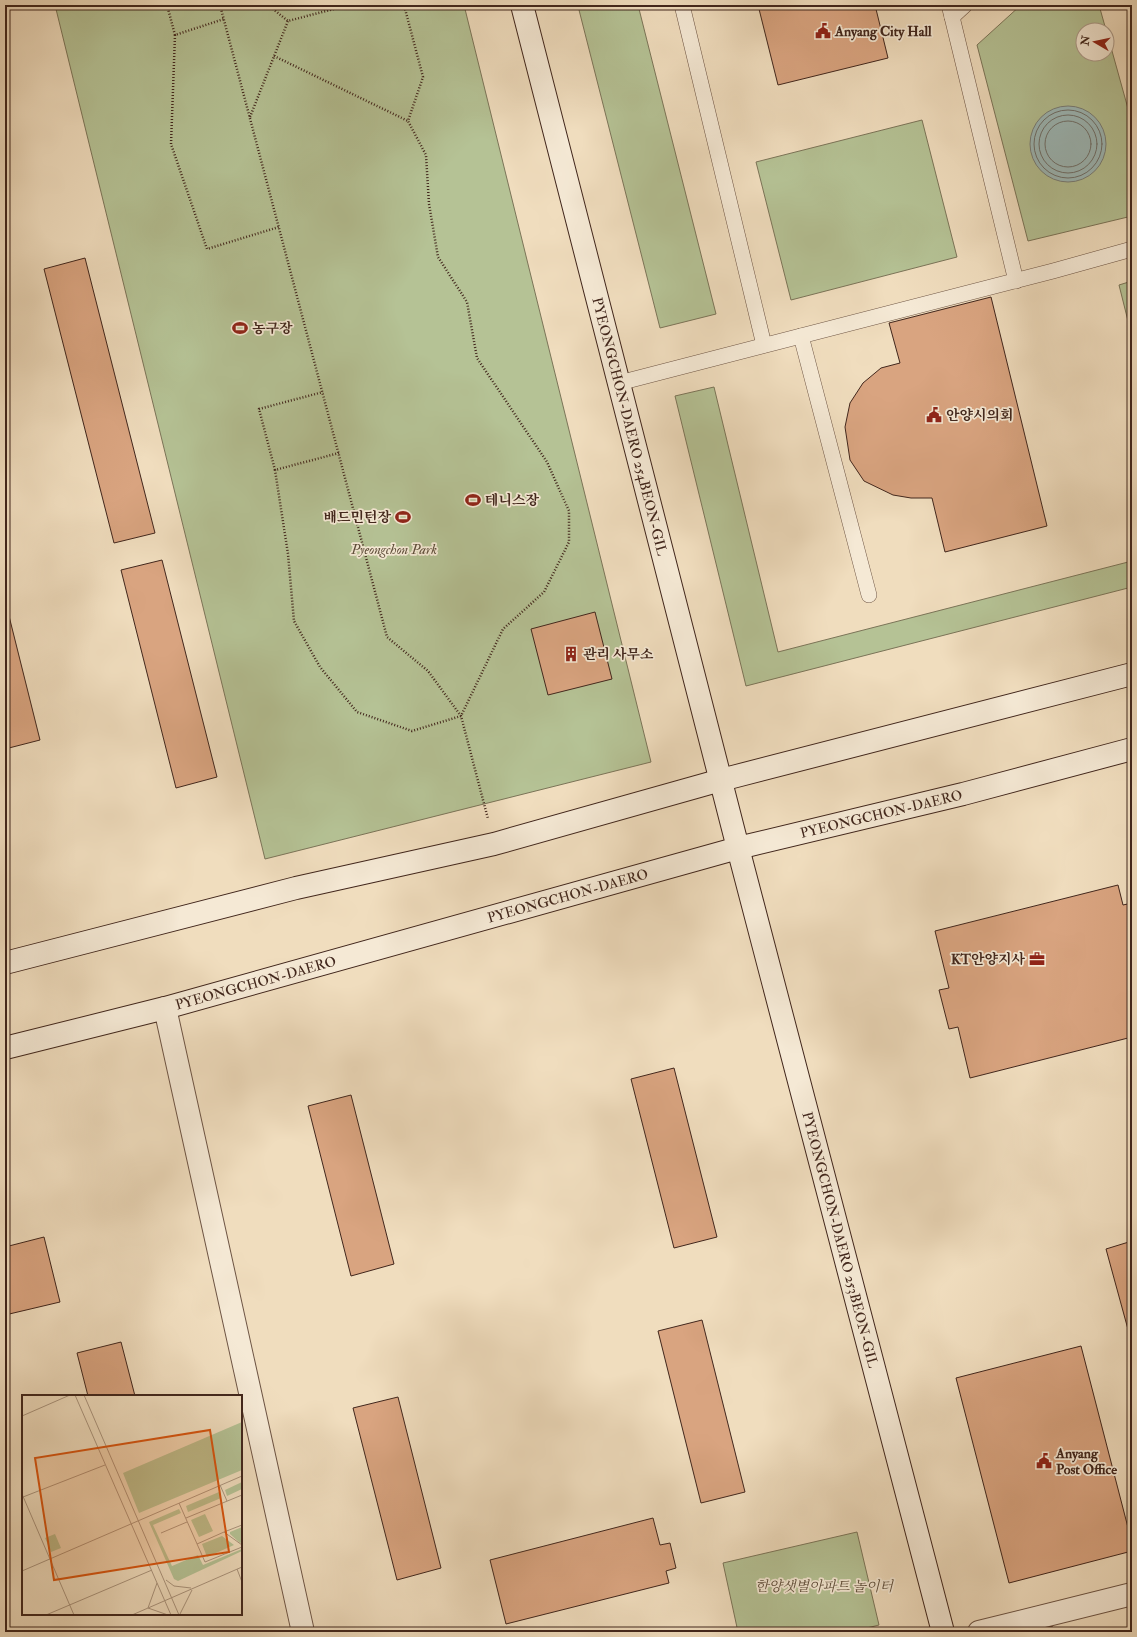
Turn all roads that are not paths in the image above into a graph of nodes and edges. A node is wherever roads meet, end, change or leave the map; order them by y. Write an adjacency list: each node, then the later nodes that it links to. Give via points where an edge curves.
1 (522, 5): 9 (street, PYEONGCHON-DAERO 254BEON-GIL)
2 (682, 5): 8 (lane)
3 (965, 5): 4 (lane)
4 (951, 11): 6 (lane)
5 (1132, 249): 6 (lane)
6 (1016, 281): 7 (lane)
7 (801, 336): 8 (lane); 10 (lane)
8 (764, 345): 9 (lane)
9 (620, 383): 13 (street, PYEONGCHON-DAERO 254BEON-GIL)
10 (869, 595)
11 (1132, 674): 13 (street)
12 (1132, 749): 14 (street, PYEONGCHON-DAERO, via 963,794)
13 (721, 780): 14 (street, PYEONGCHON-DAERO 254BEON-GIL); 15 (street, via 494,844 289,889)
14 (738, 848): 16 (street, PYEONGCHON-DAERO); 20 (street, PYEONGCHON-DAERO 253BEON-GIL)
15 (5, 963)
16 (165, 1008): 17 (street, PYEONGCHON-DAERO); 19 (street)
17 (5, 1048)
18 (1132, 1594): 21 (street)
19 (303, 1632)
20 (943, 1632)
21 (979, 1632)

